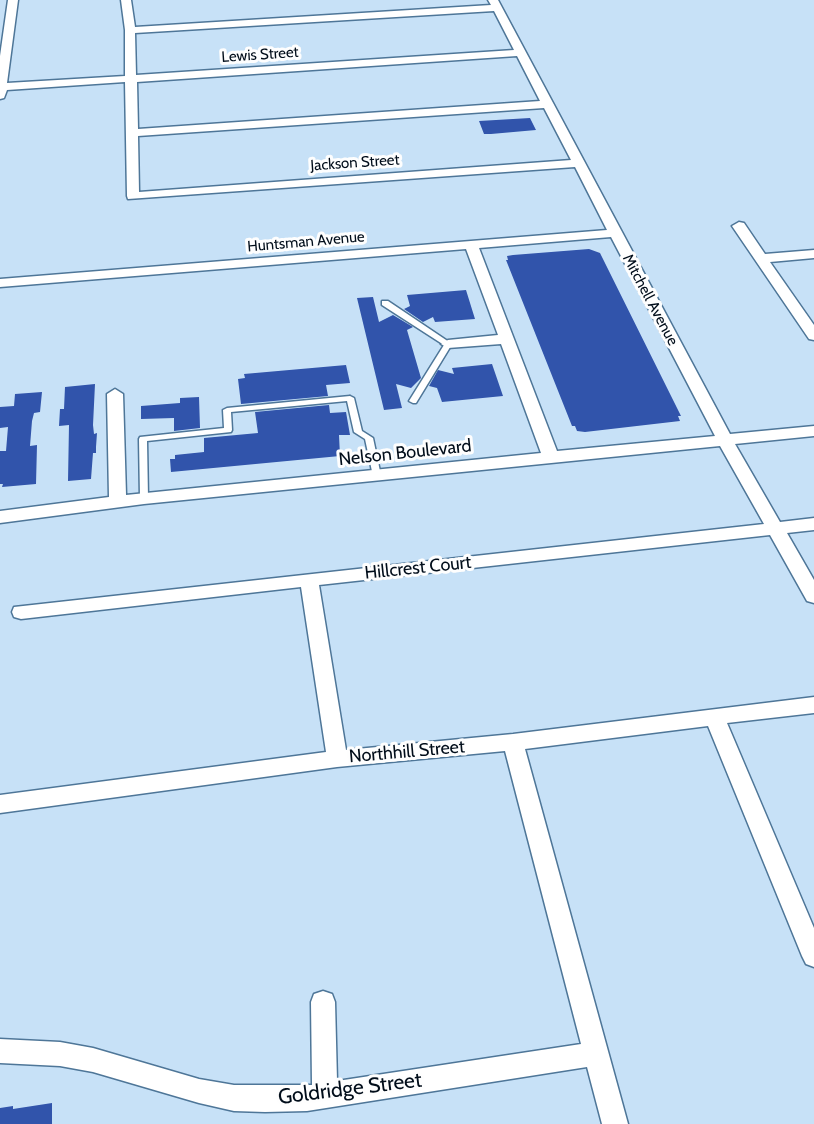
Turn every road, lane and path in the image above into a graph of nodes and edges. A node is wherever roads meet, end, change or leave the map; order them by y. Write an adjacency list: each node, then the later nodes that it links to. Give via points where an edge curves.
1 (13, 0): 7 (street)
2 (126, 0): 4 (street)
3 (495, 4): 4 (street); 5 (street, Mitchell Avenue)
4 (130, 30): 6 (street)
5 (520, 53): 6 (street, Lewis Street); 9 (street, Mitchell Avenue)
6 (130, 79): 7 (street, Lewis Street); 10 (street)
7 (2, 87): 8 (street)
8 (0, 99)
9 (547, 104): 10 (street); 11 (street, Mitchell Avenue)
10 (131, 133): 11 (street, Jackson Street, via 133,196)
11 (578, 163): 13 (street, Mitchell Avenue)
12 (740, 226): 16 (street)
13 (614, 233): 14 (street, Huntsman Avenue); 25 (street, Mitchell Avenue)
14 (471, 244): 17 (street, Huntsman Avenue); 20 (street)
15 (814, 254): 16 (street)
16 (762, 258): 19 (street)
17 (0, 283)
18 (385, 303): 21 (lane)
19 (814, 335)
20 (507, 339): 21 (street); 26 (street)
21 (448, 344): 23 (lane)
22 (115, 394): 29 (street)
23 (413, 401)
24 (814, 431): 25 (street, Nelson Boulevard)
25 (725, 440): 26 (street, Nelson Boulevard); 32 (street, Mitchell Avenue)
26 (551, 458): 27 (street, Nelson Boulevard)
27 (377, 476): 28 (street, Nelson Boulevard); 28 (lane, via 369,438 357,432 350,398 228,410 228,430 143,439)
28 (144, 498): 29 (street, Nelson Boulevard)
29 (118, 501): 30 (street, Nelson Boulevard)
30 (0, 517)
31 (814, 524): 32 (street, Hillcrest Court)
32 (777, 528): 33 (street, Hillcrest Court); 34 (street, Mitchell Avenue)
33 (309, 580): 35 (street, Hillcrest Court); 39 (street)
34 (814, 596)
35 (21, 612)
36 (814, 705): 37 (street, Northhill Street)
37 (715, 718): 38 (street, Northhill Street); 41 (street)
38 (513, 742): 39 (street, Northhill Street); 44 (street)
39 (337, 759): 40 (street, Northhill Street)
40 (0, 804)
41 (814, 956)
42 (323, 1002): 45 (street)
43 (0, 1051): 45 (street, Goldridge Street, via 93,1060 234,1098)
44 (597, 1054): 45 (street, Goldridge Street); 46 (street)
45 (325, 1095)
46 (615, 1124)

